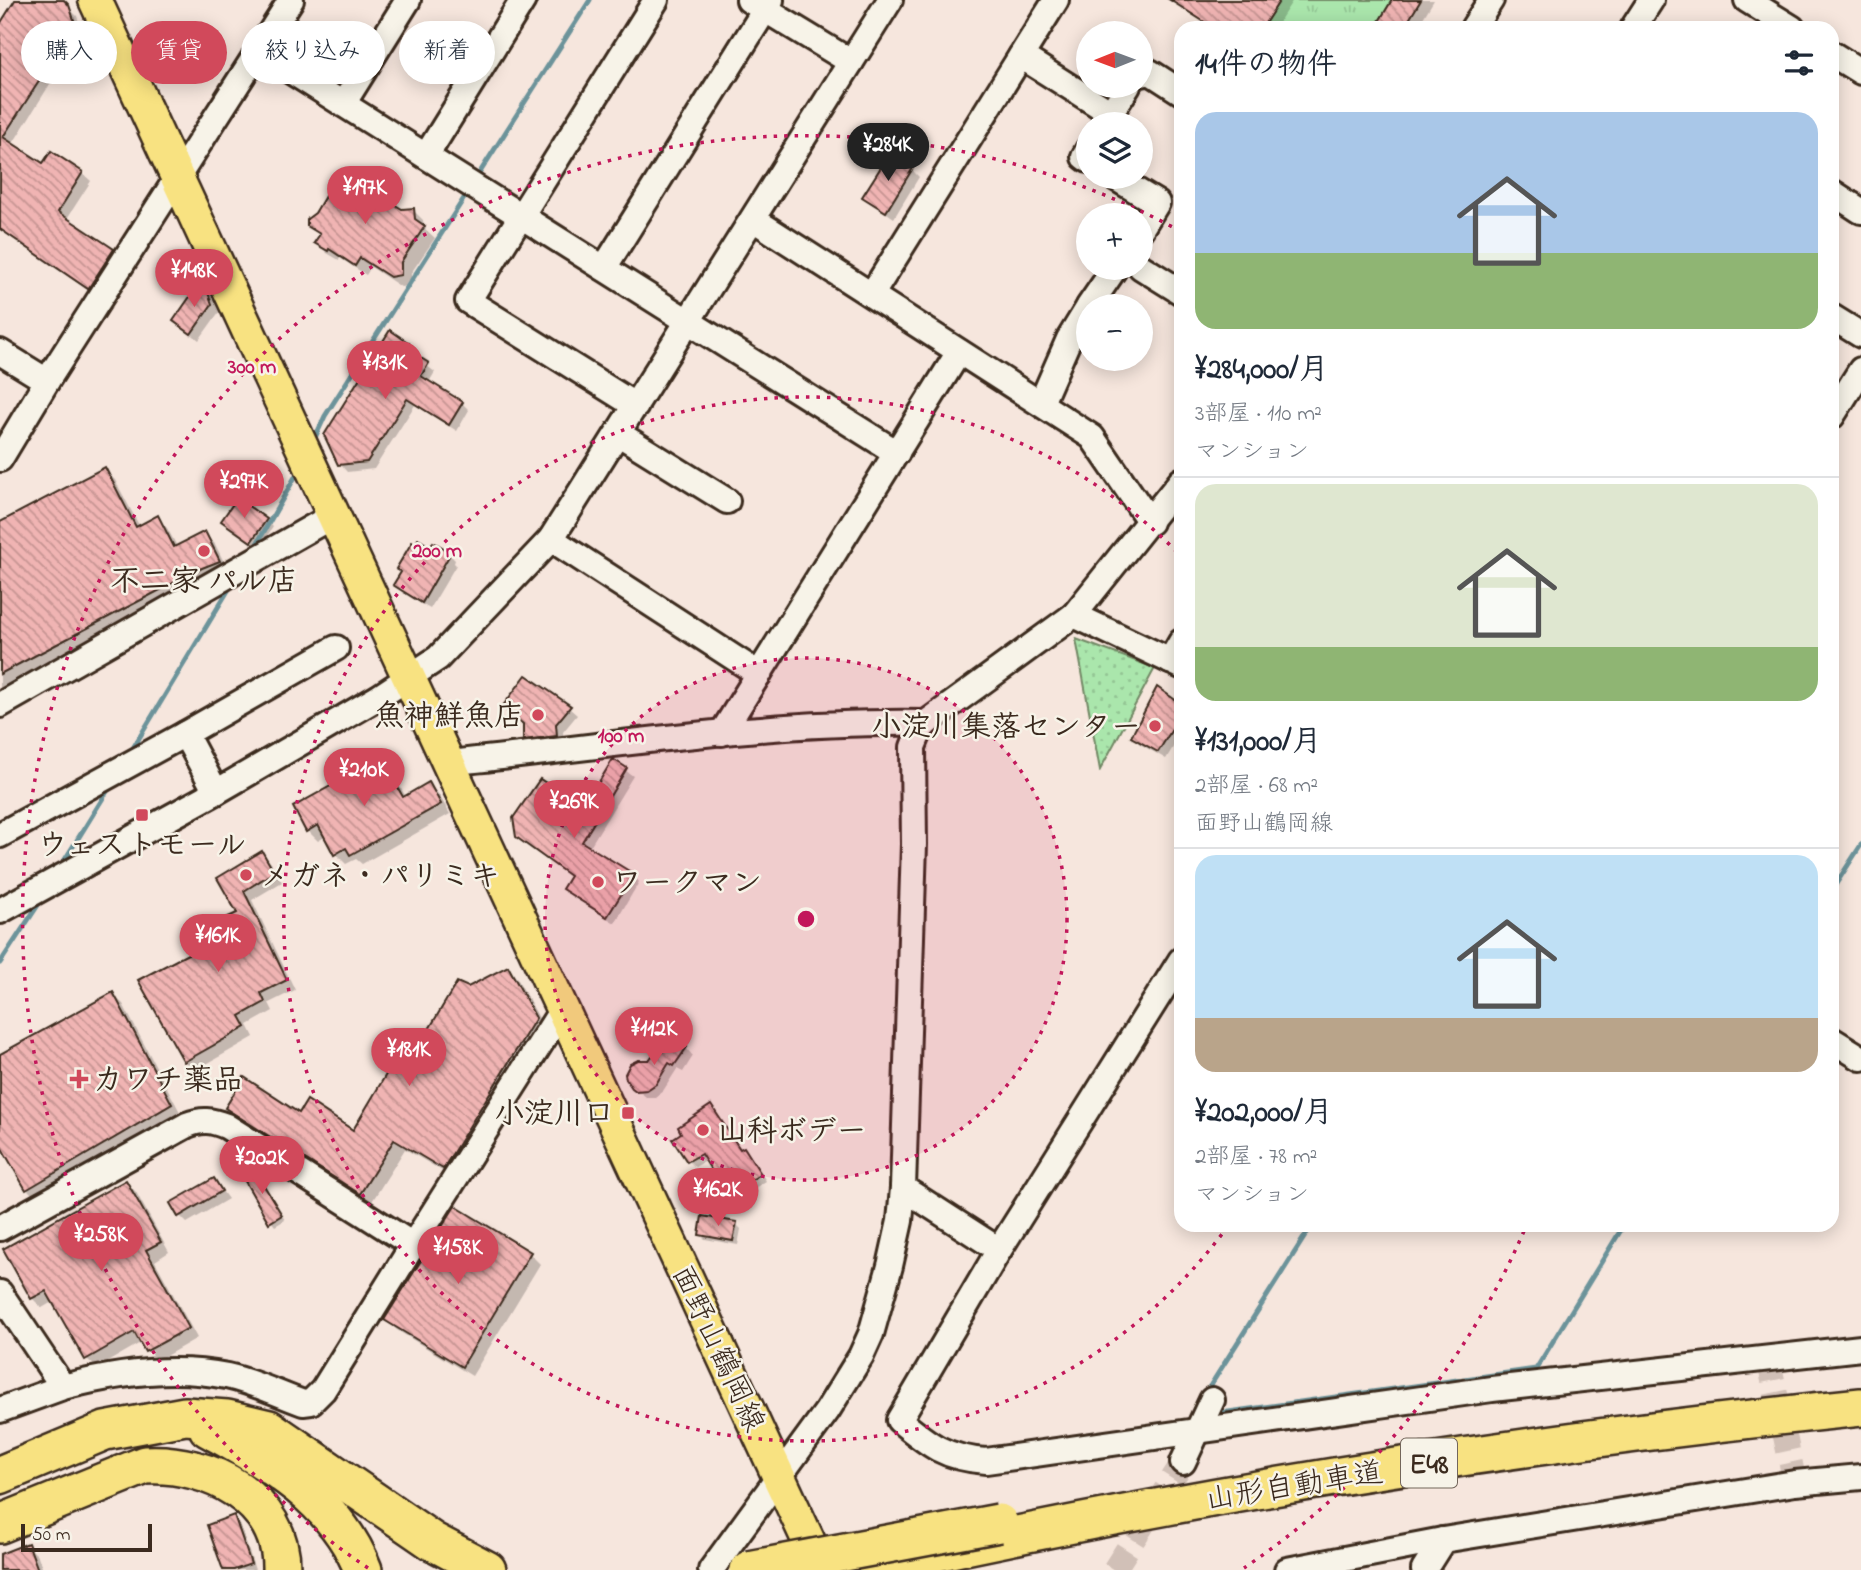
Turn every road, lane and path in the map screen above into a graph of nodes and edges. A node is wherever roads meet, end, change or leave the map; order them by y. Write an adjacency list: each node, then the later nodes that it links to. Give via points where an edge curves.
1 (95, 0): 27 (main road, 面野山鶴岡線)
2 (291, 0): 12 (street)
3 (408, 0): 24 (street)
4 (523, 0): 26 (street)
5 (656, 0): 32 (street)
6 (890, 0): 18 (street)
7 (1056, 0): 16 (street)
8 (1491, 0): 13 (street)
9 (1651, 0): 14 (street)
10 (1747, 0): 15 (street)
11 (762, 3): 18 (street); 34 (street)
12 (278, 21)
13 (1478, 21)
14 (1638, 21)
15 (1781, 21)
16 (1021, 56): 25 (street); 37 (street)
17 (1839, 58): 19 (street)
18 (851, 62): 33 (street)
19 (1861, 72)
20 (1153, 74): 23 (street)
21 (241, 79): 27 (street)
22 (311, 84): 24 (street)
23 (1174, 87)
24 (343, 104): 26 (street)
25 (1098, 112)
26 (426, 156): 32 (street)
27 (178, 177): 45 (street); 54 (main road, 面野山鶴岡線)
28 (1133, 189): 30 (street, via 1157,204)
29 (1839, 197): 31 (street)
30 (1153, 210)
31 (1861, 211)
32 (521, 216): 34 (street); 48 (street, via 468,301)
33 (753, 219): 37 (street); 38 (street)
34 (604, 268): 38 (street)
35 (1153, 274): 36 (street)
36 (1174, 288)
37 (872, 294): 43 (street)
38 (689, 321): 48 (street); 50 (street)
39 (1839, 321): 41 (street)
40 (1076, 328): 46 (street)
41 (1861, 335)
42 (0, 352): 45 (street)
43 (959, 352): 46 (street); 50 (street)
44 (1861, 370): 47 (street)
45 (47, 381): 51 (street)
46 (1041, 403): 55 (street, via 1092,437)
47 (1839, 405)
48 (636, 406): 49 (street)
49 (619, 434): 53 (street); 56 (street)
50 (897, 453): 60 (street)
51 (0, 459)
52 (1174, 490): 55 (street)
53 (727, 500)
54 (334, 515): 61 (main road, 面野山鶴岡線); 62 (street)
55 (1150, 522): 57 (street)
56 (551, 539): 60 (street); 61 (street, via 438,658)
57 (1074, 615): 59 (street); 63 (street)
58 (336, 648): 65 (street)
59 (1174, 655)
60 (759, 674): 64 (street)
61 (410, 678): 66 (main road, 面野山鶴岡線); 67 (street)
62 (0, 705)
63 (926, 723): 64 (street, via 859,722); 74 (street, via 913,747)
64 (722, 733): 66 (street)
65 (185, 734): 67 (street); 68 (street)
66 (447, 764): 71 (main road, 面野山鶴岡線)
67 (216, 792): 69 (street)
68 (0, 835)
69 (0, 911)
70 (1174, 971): 77 (street)
71 (562, 1008): 76 (street); 90 (main road, 面野山鶴岡線)
72 (1839, 1044): 73 (street)
73 (1861, 1058)
74 (903, 1188): 77 (street); 90 (street, via 895,1244 871,1334 847,1381)
75 (0, 1228): 76 (street, via 202,1119 226,1126)
76 (413, 1245): 80 (street, via 323,1390 311,1402 203,1373 148,1371)
77 (999, 1250): 86 (street, via 898,1420 938,1450 960,1459 986,1461)
78 (0, 1293): 80 (street)
79 (1861, 1348): 86 (street, via 1492,1389)
80 (63, 1387): 83 (street)
81 (1212, 1400): 86 (street)
82 (1861, 1407): 93 (highway, 山形自動車道 / E48, via 1407,1466 1128,1513)
83 (0, 1410)
84 (186, 1416): 89 (highway, via 105,1431); 97 (highway, via 260,1456 306,1491 339,1527); 98 (highway, via 269,1429 432,1541)
85 (1861, 1428): 93 (highway, 山形自動車道 / E48)
86 (1196, 1432): 87 (street)
87 (1183, 1462)
88 (155, 1464): 92 (highway); 95 (highway, via 207,1473 261,1508 279,1542); 96 (highway, via 221,1461 264,1476 300,1505)
89 (0, 1475)
90 (778, 1477): 99 (street); 101 (main road, 面野山鶴岡線)
91 (1861, 1477): 94 (street, via 1795,1483)
92 (0, 1524)
93 (1001, 1540): 100 (highway, bridge); 102 (highway, 山形自動車道 / E48); 103 (highway, 山形自動車道 / E48); 104 (highway)
94 (1443, 1540): 105 (street); 106 (street)
95 (281, 1570)
96 (349, 1570)
97 (363, 1570)
98 (486, 1570)
99 (711, 1570)
100 (749, 1570)
101 (822, 1570)
102 (855, 1570)
103 (955, 1570)
104 (968, 1570)
105 (1287, 1570)
106 (1424, 1570)

